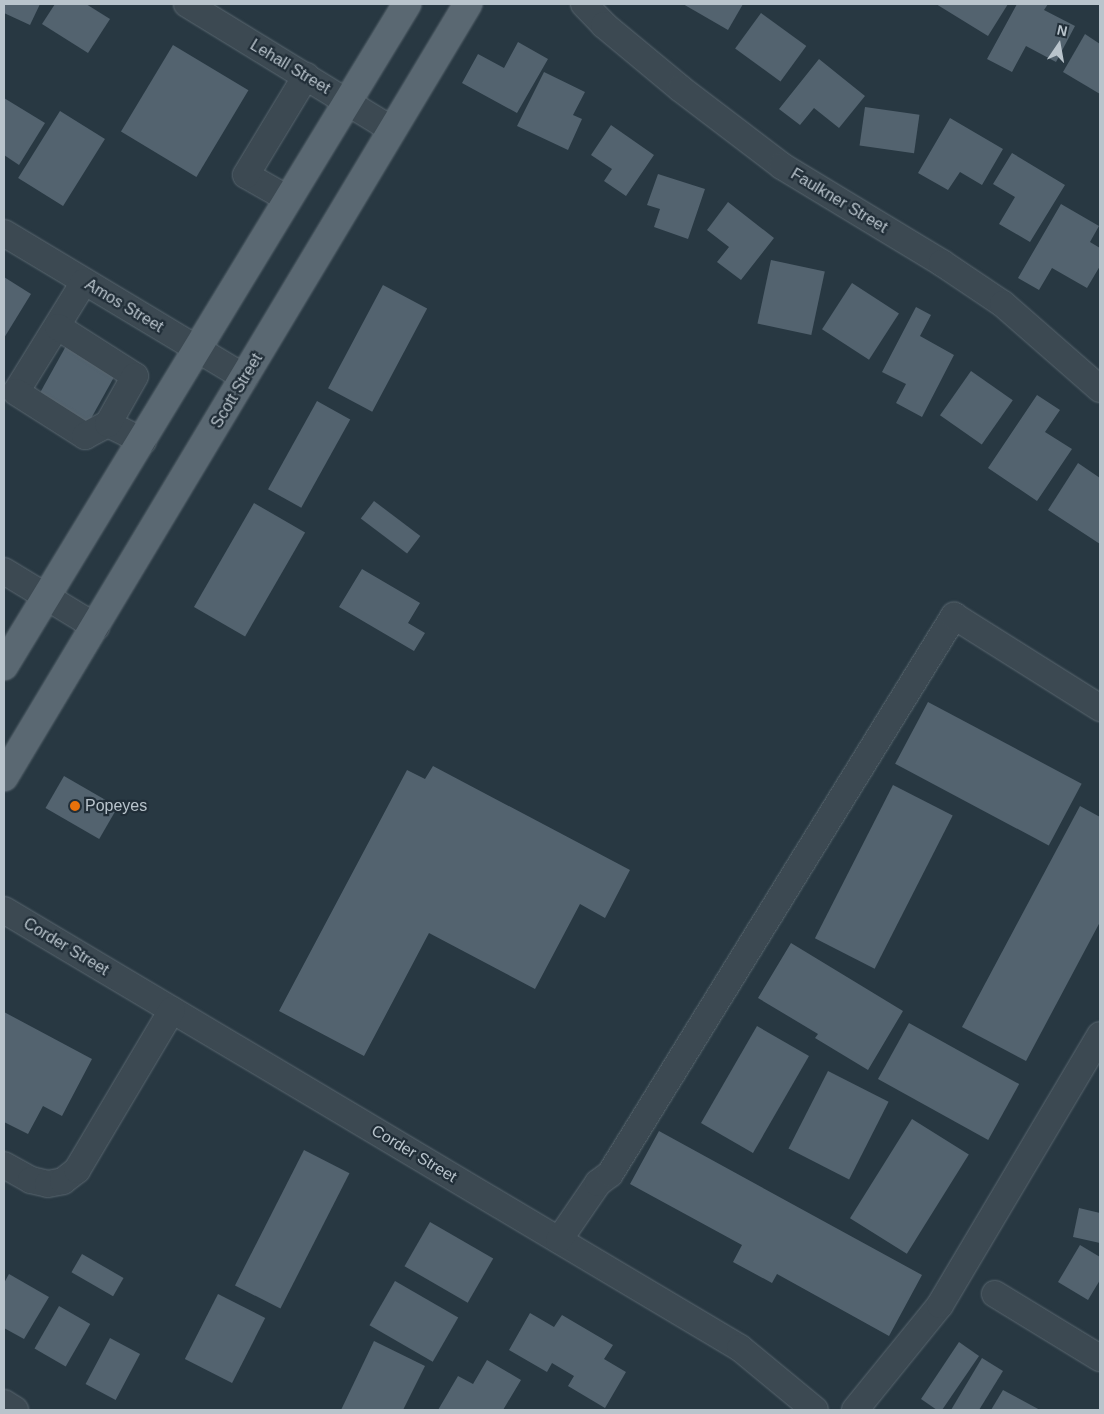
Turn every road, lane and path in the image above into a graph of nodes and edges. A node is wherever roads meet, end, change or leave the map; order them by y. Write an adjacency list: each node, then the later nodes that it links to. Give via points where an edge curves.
1 (187, 4): 5 (street, Lehall Street)
2 (407, 4): 6 (main road)
3 (468, 4): 7 (main road, Scott Street)
4 (584, 4): 14 (street, Faulkner Street, via 604,25 681,89 782,166 1003,304)
5 (306, 76): 6 (street, Lehall Street); 8 (street, via 246,175)
6 (346, 101): 7 (street, Lehall Street); 8 (main road)
7 (393, 130): 13 (main road, Scott Street)
8 (288, 199): 12 (main road)
9 (4, 233): 10 (street, Amos Street)
10 (84, 282): 11 (street); 12 (street, Amos Street)
11 (58, 328): 15 (street, via 136,376); 15 (street, via 16,392 85,436)
12 (199, 351): 13 (street, Amos Street); 16 (main road)
13 (245, 378): 19 (main road, Scott Street)
14 (1100, 390)
15 (108, 424): 16 (street)
16 (143, 441): 18 (main road)
17 (4, 571): 18 (street)
18 (47, 597): 19 (street); 20 (main road)
19 (96, 627): 22 (main road, Scott Street)
20 (8, 651)
21 (1100, 708): 27 (street, via 954,616 610,1174 598,1183)
22 (4, 777)
23 (4, 910): 24 (street, Corder Street)
24 (172, 1010): 26 (street, via 77,1170 63,1181 48,1184 31,1180); 27 (street, Corder Street)
25 (1100, 1035): 33 (street, via 940,1305)
26 (4, 1165)
27 (567, 1245): 32 (street, Corder Street, via 740,1348)
28 (995, 1294): 29 (street)
29 (1100, 1358)
30 (4, 1403): 31 (street)
31 (15, 1410)
32 (815, 1410)
33 (855, 1410)

